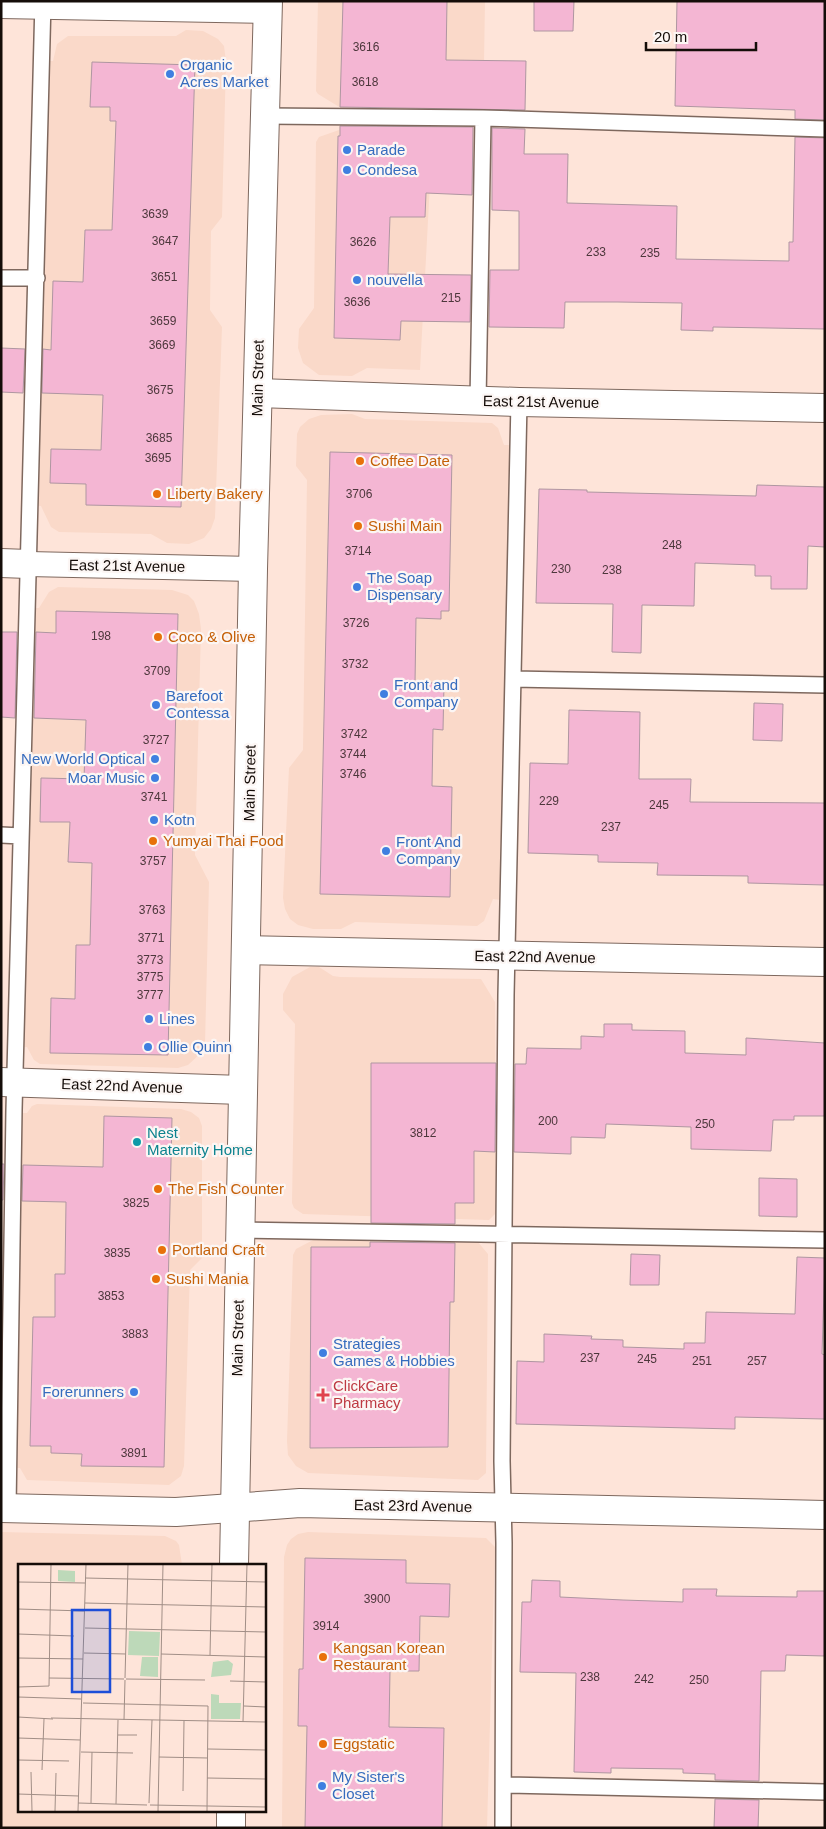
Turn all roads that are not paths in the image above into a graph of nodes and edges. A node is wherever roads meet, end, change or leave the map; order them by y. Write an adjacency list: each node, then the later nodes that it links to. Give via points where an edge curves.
1 (43, 3): 2 (street); 3 (street); 8 (lane)
2 (1, 4)
3 (267, 5): 4 (street, Main Street)
4 (264, 116): 5 (lane); 9 (street, Main Street)
5 (483, 118): 6 (lane); 10 (lane)
6 (825, 129)
7 (1, 278): 8 (lane)
8 (37, 278): 14 (lane)
9 (258, 394): 10 (street, East 21st Avenue); 15 (street, Main Street)
10 (478, 401): 11 (street, East 21st Avenue)
11 (519, 402): 12 (street, East 21st Avenue); 16 (lane)
12 (825, 408)
13 (1, 563): 14 (street, East 21st Avenue)
14 (28, 564): 15 (street, East 21st Avenue); 19 (lane)
15 (253, 569): 20 (street, Main Street)
16 (513, 679): 17 (lane); 21 (lane)
17 (825, 684)
18 (1, 835): 19 (lane)
19 (22, 836): 23 (lane)
20 (246, 950): 21 (street, East 22nd Avenue); 24 (street, Main Street)
21 (507, 956): 22 (street, East 22nd Avenue); 26 (lane)
22 (825, 962)
23 (8, 1083): 24 (street, East 22nd Avenue); 28 (lane)
24 (242, 1090): 25 (street, Main Street)
25 (240, 1230): 26 (lane); 31 (street, Main Street)
26 (505, 1234): 27 (lane); 30 (lane)
27 (825, 1240)
28 (6, 1288): 29 (lane)
29 (5, 1508): 31 (street, East 23rd Avenue, via 154,1512)
30 (503, 1508): 31 (street, East 23rd Avenue, via 300,1503); 32 (street, East 23rd Avenue); 34 (lane)
31 (234, 1509): 33 (street, Main Street)
32 (825, 1515)
33 (234, 1564)
34 (505, 1785): 35 (lane); 38 (lane)
35 (825, 1792)
36 (231, 1812): 37 (street)
37 (231, 1828)
38 (503, 1828)

